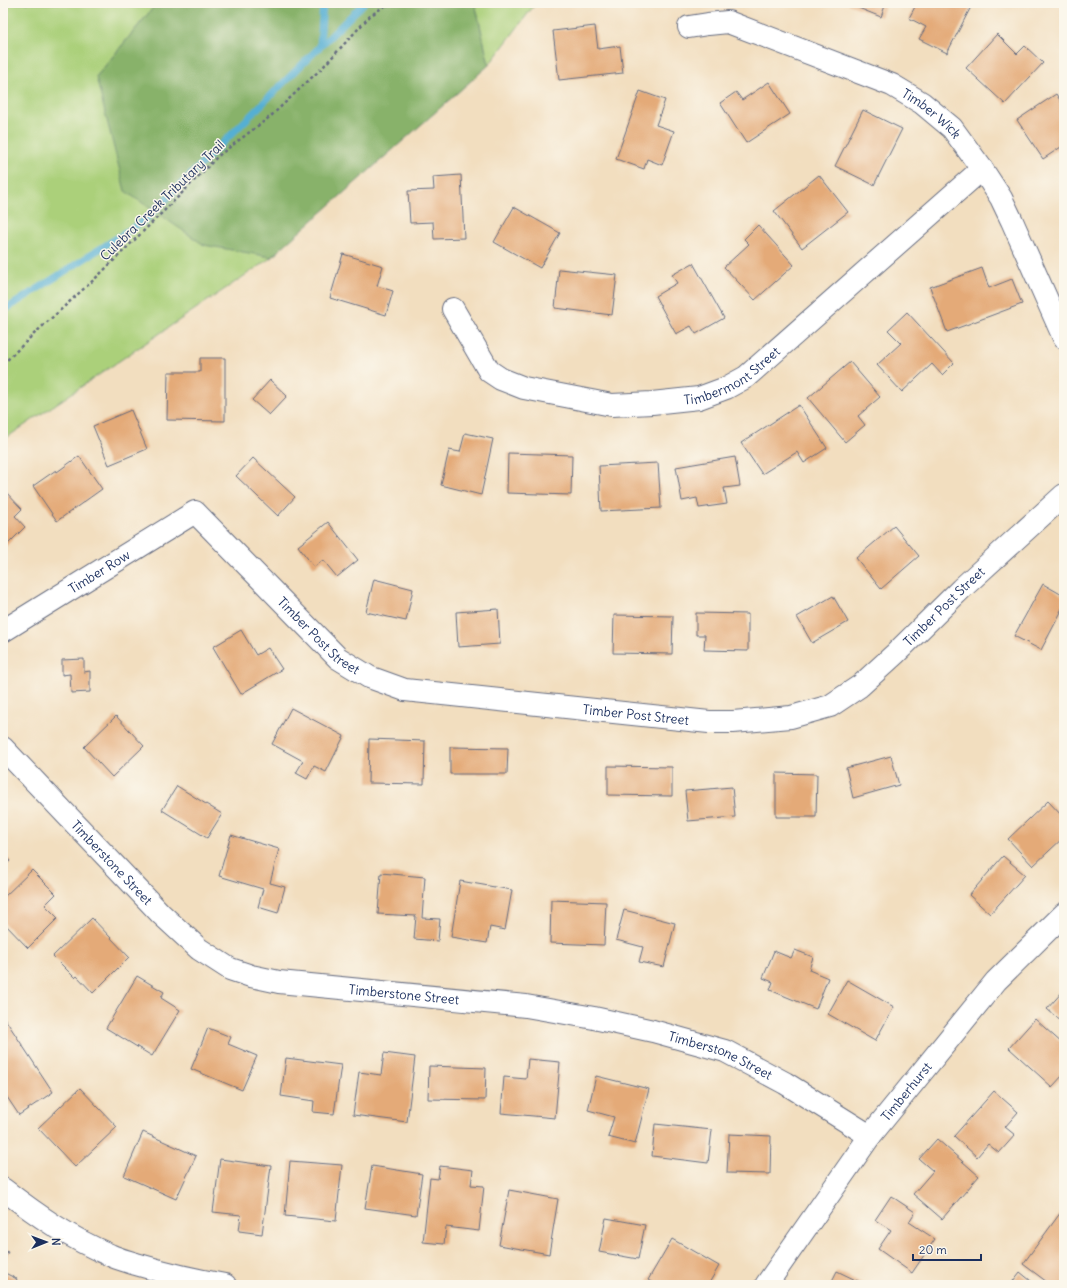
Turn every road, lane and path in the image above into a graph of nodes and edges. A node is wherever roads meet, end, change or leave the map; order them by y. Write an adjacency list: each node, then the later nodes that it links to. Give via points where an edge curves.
1 (389, 3): 6 (path, Culebra Creek Tributary Trail, via 370,16 271,116 218,156 99,275)
2 (689, 27): 3 (street, Timber Wick, via 728,22 892,85 922,103 952,128)
3 (982, 169): 4 (street, Timbermont Street, via 746,377 699,398 612,406 524,388 489,371); 5 (street, Timber Wick, via 1001,198)
4 (453, 309)
5 (1064, 338)
6 (3, 364)
7 (1064, 494): 8 (street, Timber Post Street, via 860,686 830,706 790,717 734,722 709,722 405,690 369,677 338,658)
8 (195, 512): 9 (street, Timber Row)
9 (3, 631)
10 (3, 748): 12 (street, Timberstone Street, via 161,914 199,949 230,969 279,982 526,1006 653,1031 725,1051 785,1083)
11 (1064, 914): 12 (street, Timberhurst, via 996,981)
12 (870, 1136): 15 (street, Timberhurst)
13 (3, 1189): 14 (street, via 76,1239 111,1256 194,1280)
14 (226, 1285)
15 (766, 1285)

